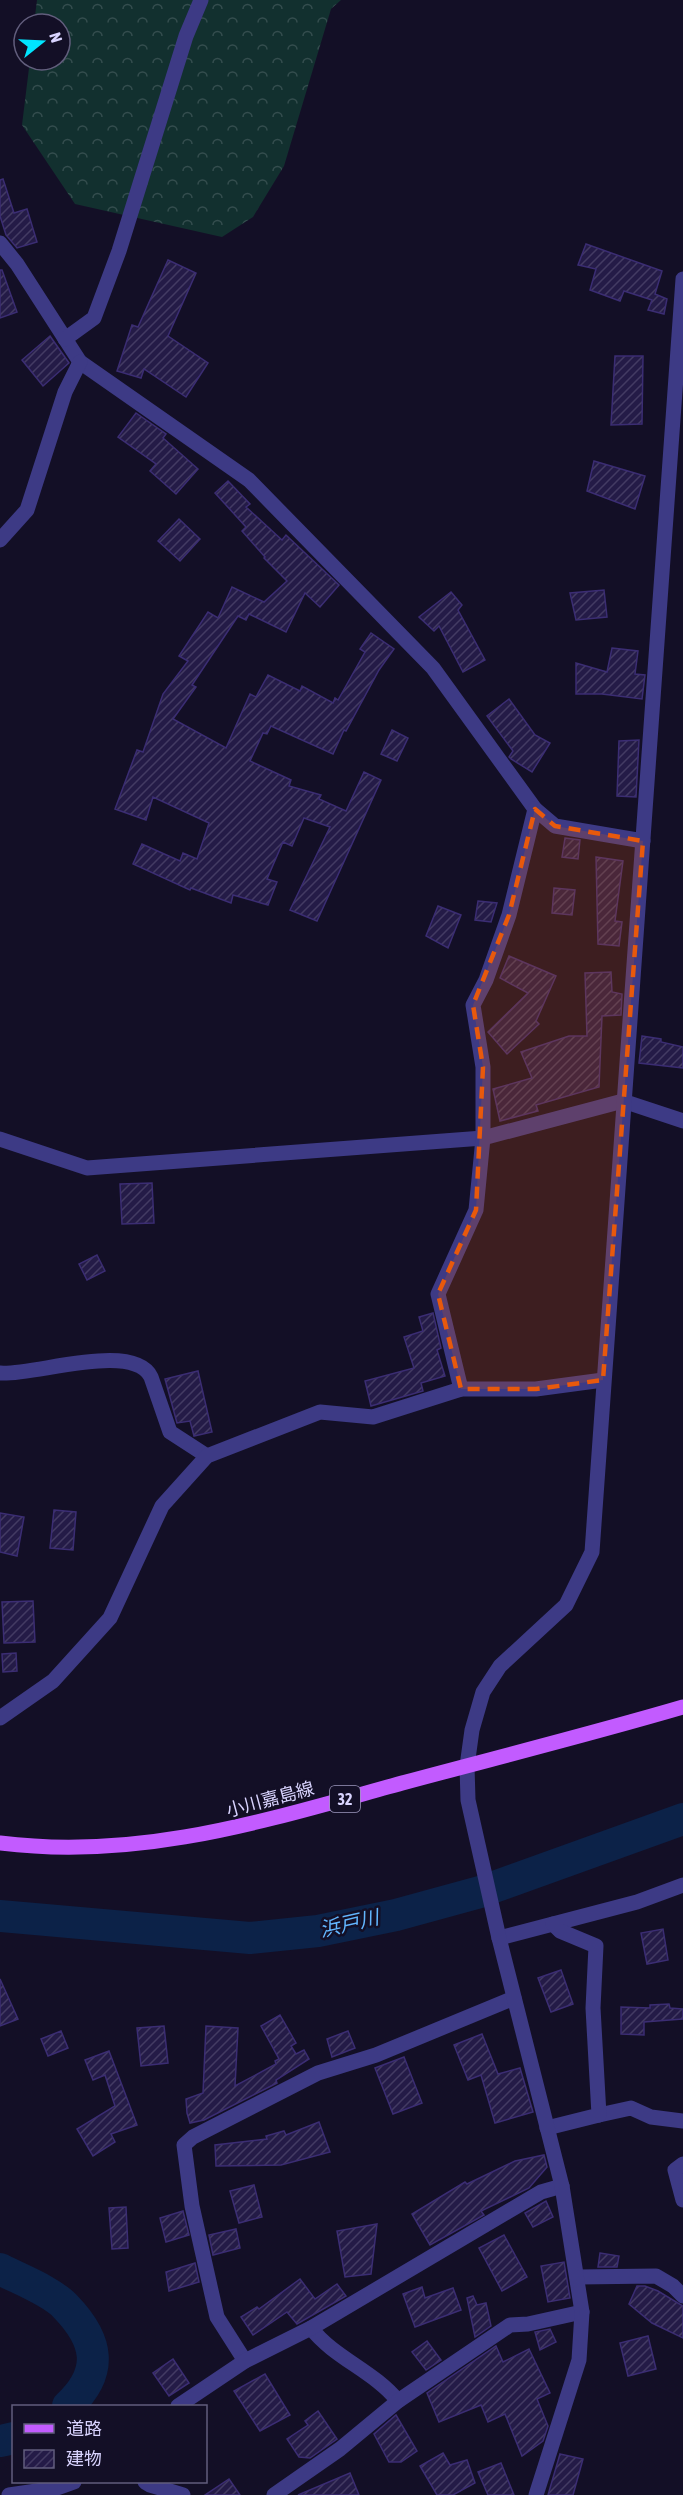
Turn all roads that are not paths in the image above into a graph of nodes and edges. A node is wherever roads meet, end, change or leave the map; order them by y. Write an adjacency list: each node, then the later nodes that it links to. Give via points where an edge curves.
1 (201, 0): 4 (street, via 94,318)
2 (0, 243): 4 (street)
3 (683, 279): 8 (street)
4 (66, 339): 5 (street)
5 (80, 362): 6 (street, via 65,392 27,510); 7 (street, via 249,480 433,668)
6 (0, 540)
7 (535, 809): 8 (street, via 555,826); 12 (street, via 509,915 473,1005 483,1067)
8 (642, 841): 9 (street)
9 (623, 1101): 10 (street); 12 (street); 14 (street)
10 (683, 1121)
11 (0, 1138): 12 (street, via 87,1168)
12 (483, 1138): 15 (street, via 476,1210 438,1294)
13 (0, 1372): 16 (street, via 100,1360 147,1368 170,1432)
14 (603, 1380): 15 (street, via 536,1389); 19 (street, via 592,1552 566,1605 500,1666 483,1692)
15 (461, 1389): 16 (street, via 372,1417 320,1412)
16 (207, 1456): 18 (street, via 162,1506 110,1618 53,1681)
17 (683, 1707): 19 (main road, 小川嘉島線 / 32)
18 (0, 1718)
19 (467, 1766): 20 (main road, 小川嘉島線 / 32, via 185,1838 126,1846); 23 (street, via 468,1800)
20 (0, 1843)
21 (683, 1885): 22 (street)
22 (554, 1924): 23 (street); 25 (street, via 560,1931 596,1946 593,2008)
23 (498, 1933): 24 (street)
24 (514, 1998): 27 (street); 35 (street, via 376,2055 318,2073 184,2145 192,2206 217,2317)
25 (599, 2115): 26 (street, via 631,2108 651,2117); 27 (street)
26 (683, 2121)
27 (547, 2128): 29 (street)
28 (683, 2164): 30 (street, via 675,2170)
29 (562, 2186): 31 (street); 34 (street, via 541,2192)
30 (683, 2200)
31 (578, 2277): 32 (street, via 656,2276); 33 (street)
32 (683, 2296)
33 (582, 2312): 36 (street, via 510,2325); 43 (street, via 579,2360)
34 (311, 2328): 35 (street); 36 (street, via 324,2342 378,2380)
35 (245, 2361): 37 (street)
36 (398, 2401): 42 (street, via 340,2449)
37 (179, 2405)
38 (68, 2483): 40 (street)
39 (148, 2483): 41 (street)
40 (9, 2495)
41 (183, 2495)
42 (274, 2495)
43 (536, 2495)

